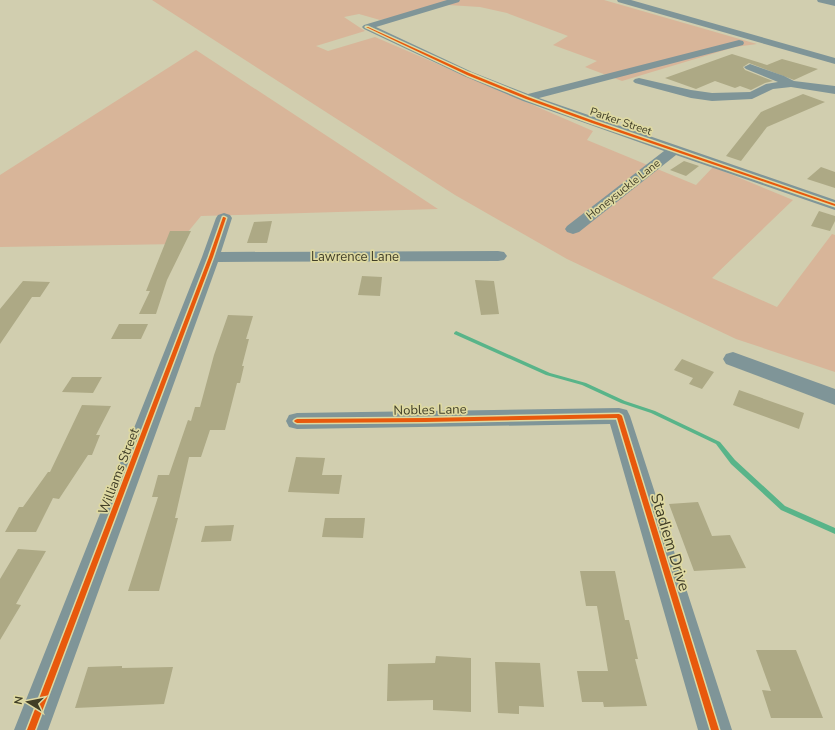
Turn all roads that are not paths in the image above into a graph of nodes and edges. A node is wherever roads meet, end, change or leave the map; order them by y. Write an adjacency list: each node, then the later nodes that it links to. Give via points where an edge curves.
1 (456, 0): 11 (street, Parker Street, via 367,27)
2 (620, 0): 6 (street)
3 (821, 0): 4 (street)
4 (835, 3)
5 (739, 43): 11 (street)
6 (835, 61)
7 (750, 67): 9 (street)
8 (639, 81): 9 (street, via 712,97 752,94 770,86)
9 (791, 84): 10 (street)
10 (835, 90)
11 (527, 98): 12 (street, Parker Street)
12 (674, 150): 13 (street, Parker Street); 15 (street, Honeysuckle Lane)
13 (835, 205)
14 (224, 218): 17 (street, Williams Street)
15 (573, 229)
16 (498, 256): 17 (street, Lawrence Lane)
17 (211, 257): 22 (street, Williams Street)
18 (733, 359): 19 (street)
19 (835, 397)
20 (563, 417): 21 (street, Nobles Lane); 23 (street, Stadiem Drive, via 619,416)
21 (297, 421)
22 (31, 730)
23 (715, 730)

